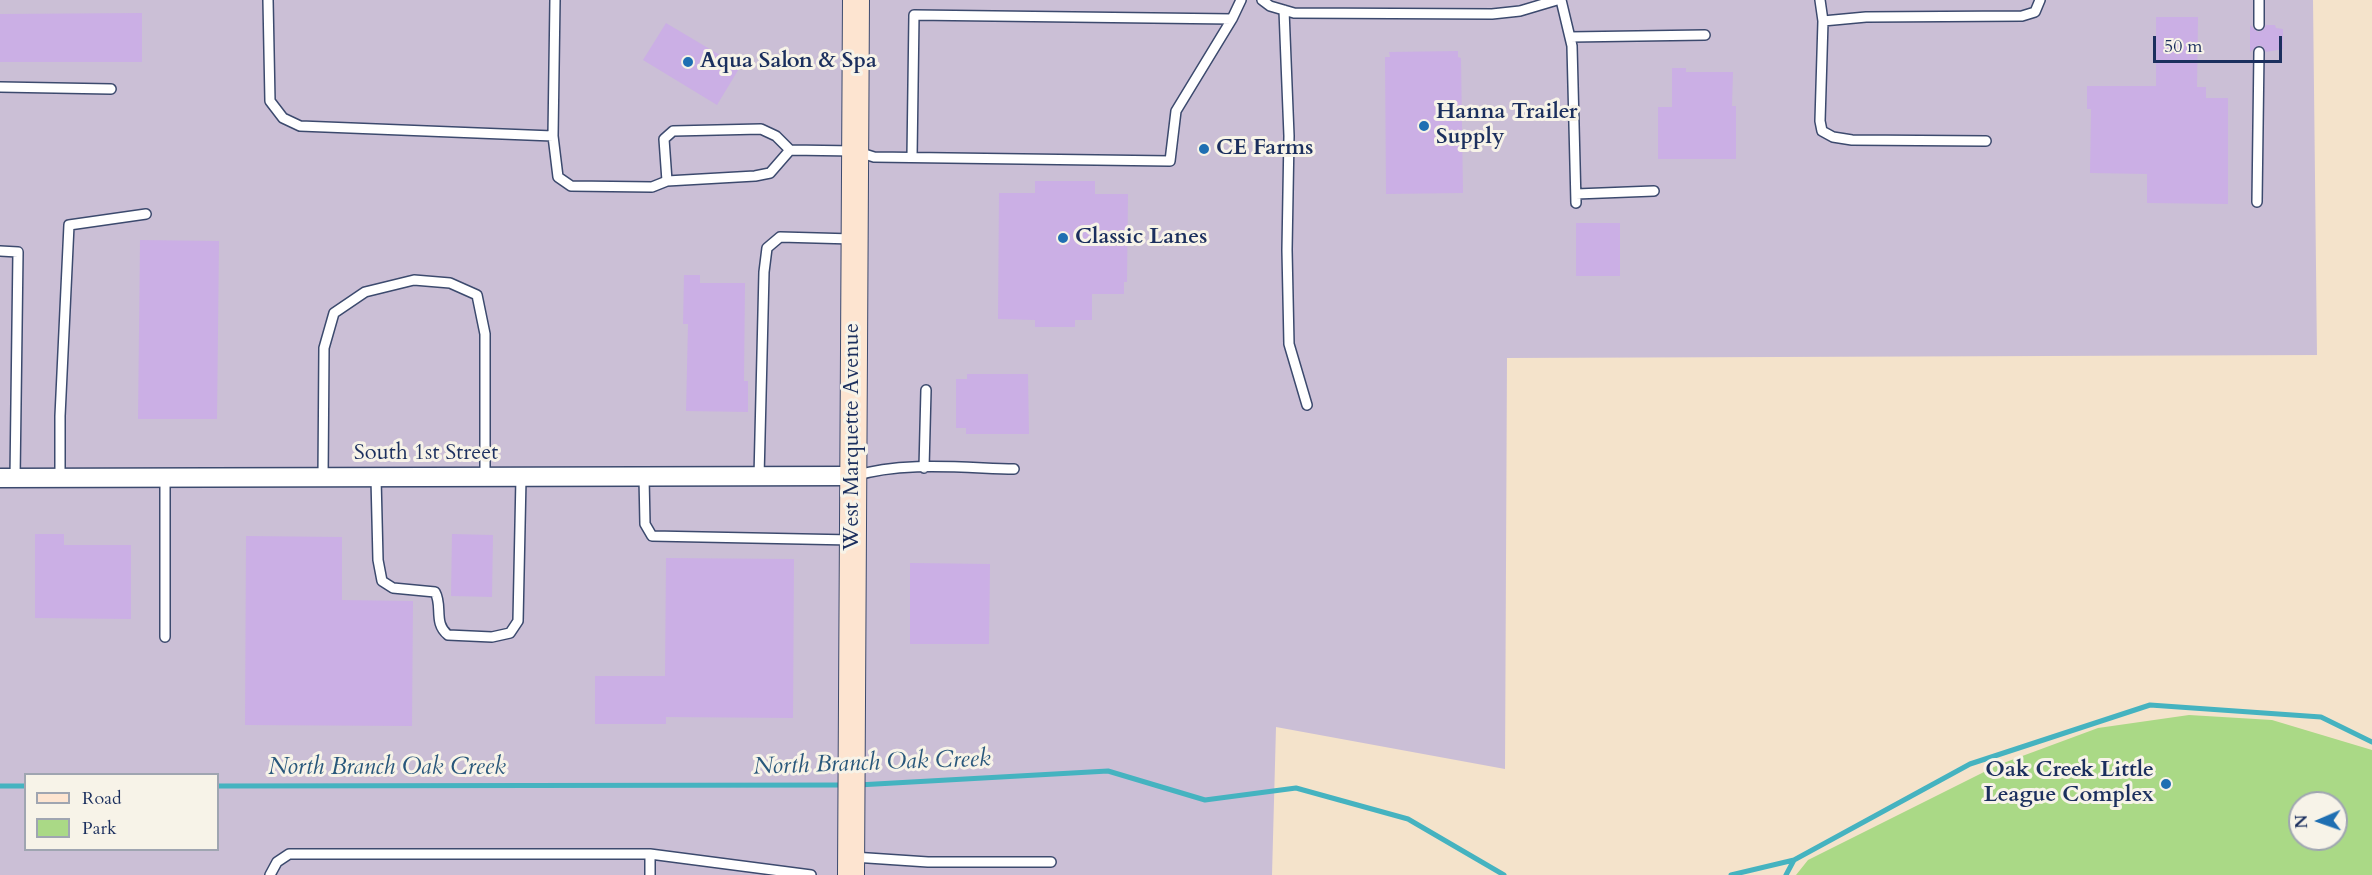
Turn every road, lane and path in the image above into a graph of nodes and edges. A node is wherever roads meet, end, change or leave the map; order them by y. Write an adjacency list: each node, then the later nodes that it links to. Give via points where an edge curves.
1 (268, 0): 19 (lane, via 270,101 283,118 300,126)
2 (555, 0): 19 (lane)
3 (856, 0): 22 (street, West Marquette Avenue)
4 (1241, 0): 11 (lane)
5 (1262, 0): 10 (lane)
6 (1559, 0): 10 (lane, via 1492,14); 15 (lane)
7 (1820, 0): 12 (lane)
8 (2040, 0): 12 (lane, via 2035,12 2022,16)
9 (2259, 0): 13 (lane)
10 (1284, 10): 31 (lane, via 1289,136 1289,344)
11 (1232, 19): 23 (lane, via 1176,111 1170,161); 23 (lane, via 914,15)
12 (1823, 21): 20 (lane, via 1822,131 1852,140)
13 (2259, 25)
14 (1705, 35): 15 (lane)
15 (1570, 37): 25 (lane, via 1576,199)
16 (2259, 52): 26 (lane)
17 (0, 87): 18 (lane)
18 (111, 89)
19 (553, 136): 24 (lane, via 558,177 571,186 652,187)
20 (1986, 141)
21 (790, 150): 22 (lane); 24 (lane, via 770,173); 24 (lane, via 776,136 761,129 673,131 664,139)
22 (855, 151): 23 (lane, via 874,157); 28 (street, West Marquette Avenue)
23 (912, 157)
24 (667, 181)
25 (1654, 191)
26 (2257, 201)
27 (146, 214): 38 (lane, via 69,225)
28 (854, 239): 34 (street, West Marquette Avenue); 36 (lane, via 780,237 767,248)
29 (0, 251): 37 (lane, via 18,252)
30 (926, 390): 32 (lane)
31 (1306, 405)
32 (924, 468): 33 (lane); 34 (lane, via 872,470)
33 (1014, 469)
34 (852, 476): 36 (street, South 1st Street); 44 (street, West Marquette Avenue)
35 (644, 477): 36 (street, South 1st Street); 43 (street, South 1st Street); 44 (lane, via 645,524 652,536)
36 (759, 477)
37 (7, 478): 38 (street, South 1st Street)
38 (60, 478): 39 (street, South 1st Street)
39 (165, 478): 40 (street, South 1st Street); 45 (lane)
40 (323, 478): 41 (street, South 1st Street); 42 (lane, via 324,348 334,313 365,292 414,280 450,283 477,295 485,334)
41 (376, 478): 42 (street, South 1st Street); 43 (lane, via 382,581 393,588 435,592 440,624 448,635 492,637 510,633 518,621)
42 (486, 478): 43 (street, South 1st Street)
43 (521, 478)
44 (852, 540): 48 (street, West Marquette Avenue)
45 (165, 637)
46 (650, 854): 49 (lane, via 289,854 277,862); 50 (lane); 51 (lane)
47 (1051, 862): 48 (lane)
48 (850, 866)
49 (270, 875)
50 (650, 875)
51 (811, 875)

